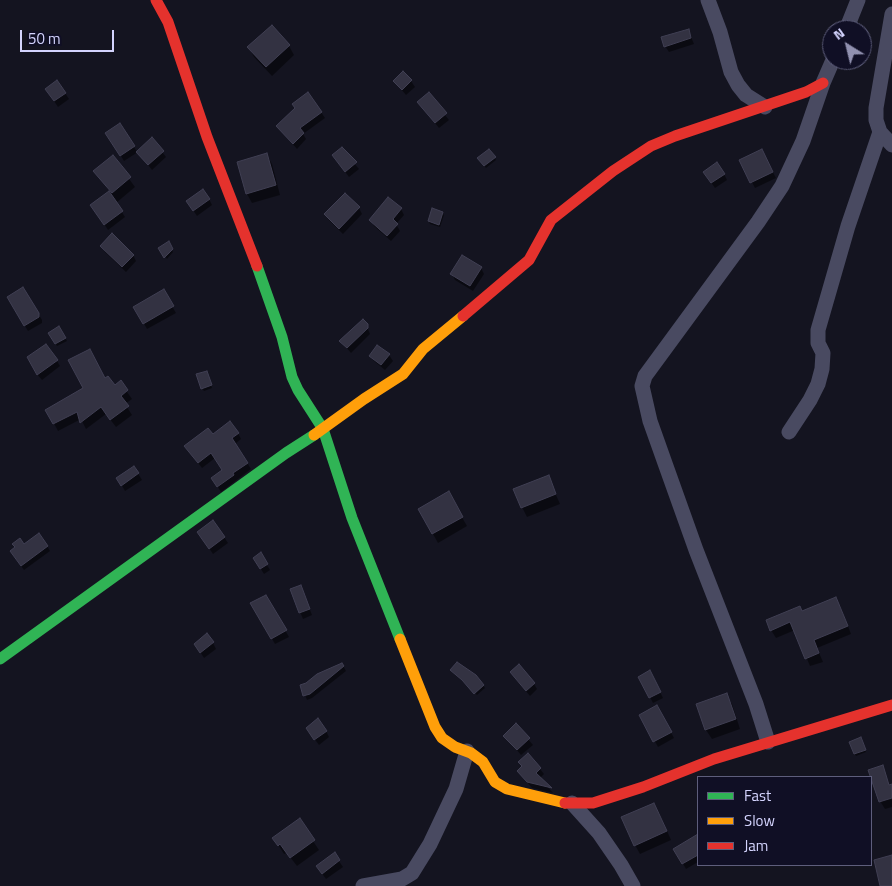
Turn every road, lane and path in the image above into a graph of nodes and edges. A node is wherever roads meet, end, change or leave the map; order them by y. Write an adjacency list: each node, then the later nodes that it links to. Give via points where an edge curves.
1 (156, 0): 11 (street, via 168,22 207,137 246,234 282,337 292,377)
2 (708, 0): 8 (street, via 730,72 746,95)
3 (858, 0): 5 (street)
4 (892, 14): 9 (street, via 876,108)
5 (850, 20)
6 (828, 70): 7 (street)
7 (823, 82): 8 (street); 15 (street, via 803,141 782,186 645,376 642,386 659,448)
8 (765, 107): 11 (street, via 675,136 652,146 613,171 551,220 529,260 423,349 403,374)
9 (880, 132): 10 (street); 12 (street, via 818,330 818,343 823,353 818,384)
10 (892, 145)
11 (323, 429): 13 (street); 16 (street, via 352,518 435,727 442,738)
12 (789, 432)
13 (0, 659)
14 (892, 704): 15 (street)
15 (768, 742): 17 (street, via 714,758 593,803)
16 (467, 751): 17 (street, via 483,762 495,782 507,790); 18 (street, via 456,789 412,873 402,879)
17 (572, 803): 19 (street, via 599,833)
18 (363, 886)
19 (633, 886)

